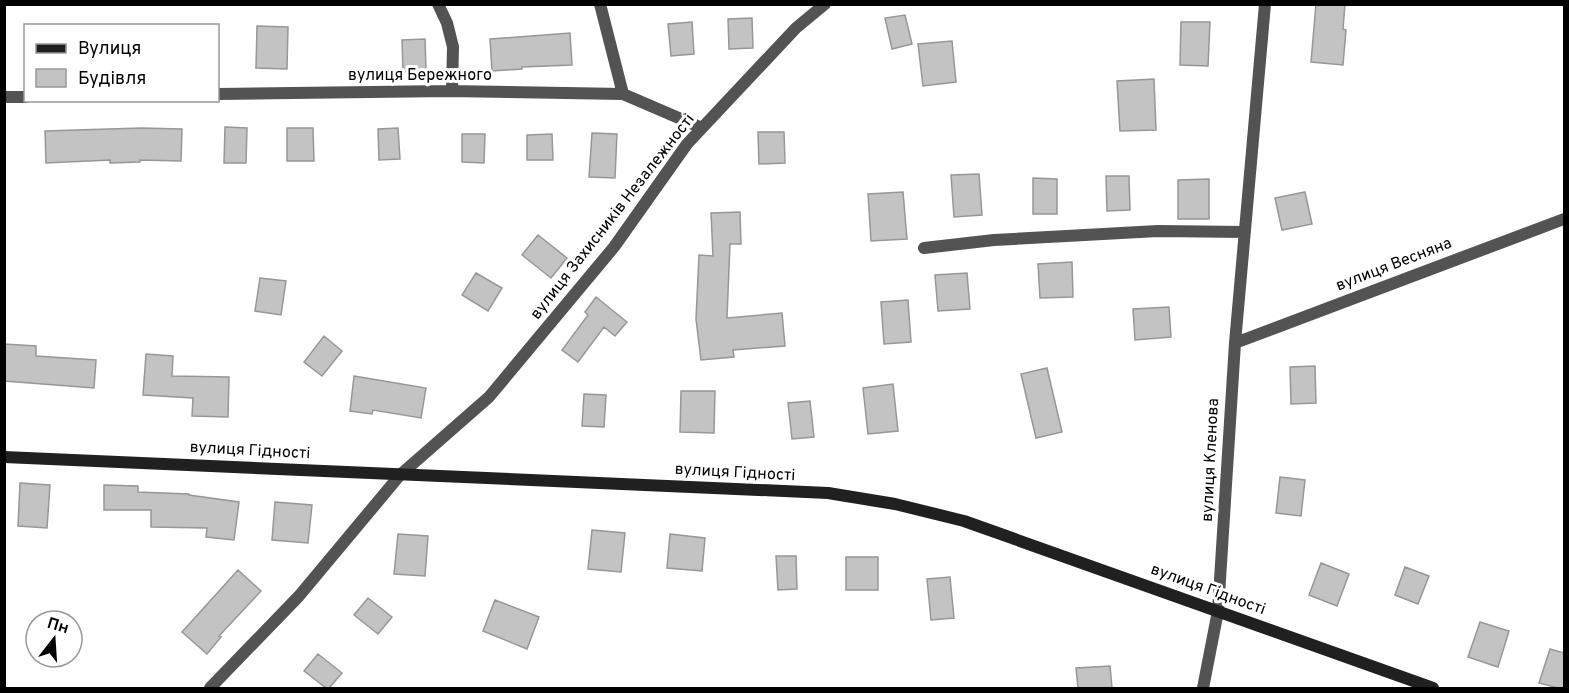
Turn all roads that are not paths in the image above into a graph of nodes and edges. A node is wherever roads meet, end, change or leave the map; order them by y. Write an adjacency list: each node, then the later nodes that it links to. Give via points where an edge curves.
1 (438, 4): 5 (street, via 453,47)
2 (600, 4): 7 (street)
3 (825, 4): 10 (street, вулиця Захисників Незалежності, via 796,28)
4 (1265, 4): 12 (street, вулиця Кленова)
5 (452, 92): 6 (street, вулиця Бережного); 7 (street, вулиця Бережного)
6 (219, 94)
7 (623, 94): 10 (street, вулиця Бережного)
8 (4, 97): 9 (street)
9 (24, 97)
10 (702, 128): 16 (street, вулиця Захисників Незалежності, via 614,247 489,397)
11 (1564, 219): 14 (street, вулиця Весняна)
12 (1245, 232): 13 (street, via 1136,232); 14 (street, вулиця Кленова)
13 (924, 248)
14 (1234, 343): 17 (street, вулиця Кленова)
15 (4, 457): 16 (street, вулиця Гідності)
16 (399, 475): 17 (street, вулиця Гідності, via 828,493 895,504 964,521); 18 (street, вулиця Захисників Незалежності, via 299,596)
17 (1218, 611): 19 (street, вулиця Кленова); 20 (street, вулиця Гідності)
18 (210, 688)
19 (1203, 688)
20 (1433, 688)

